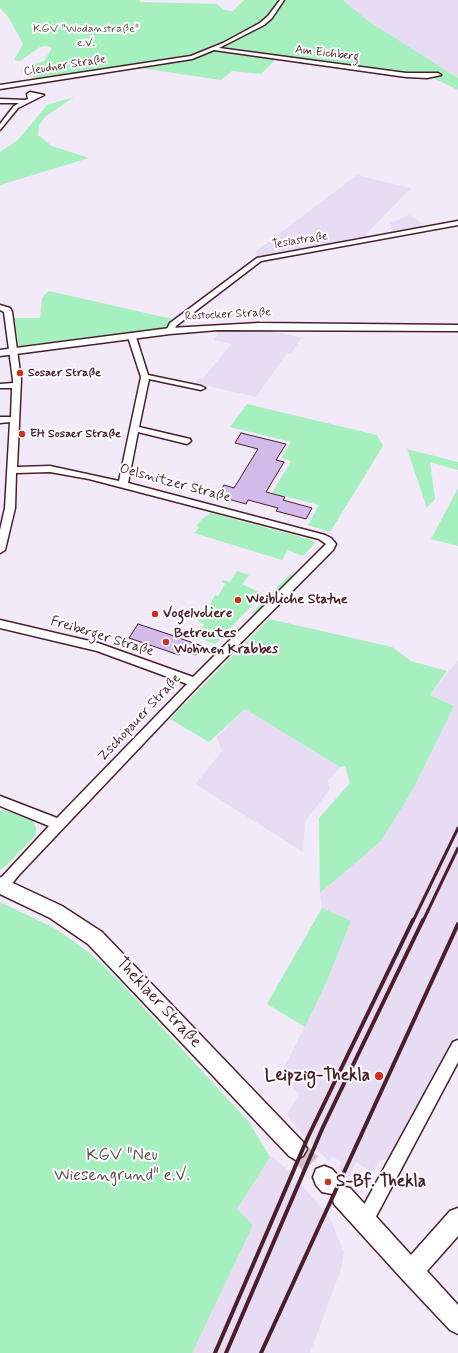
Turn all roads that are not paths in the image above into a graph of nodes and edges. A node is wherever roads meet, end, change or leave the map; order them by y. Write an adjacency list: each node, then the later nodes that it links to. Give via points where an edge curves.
1 (282, 0): 2 (street, Cleudner Straße, via 262,24)
2 (214, 48): 3 (street, Am Eichberg, via 406,74); 4 (street, Cleudner Straße, via 192,57)
3 (438, 75)
4 (0, 87)
5 (0, 101): 6 (street, via 27,100 16,106)
6 (3, 120): 7 (street)
7 (0, 128)
8 (458, 223): 13 (street, Teslastraße, via 259,259 173,325)
9 (0, 307): 11 (street, via 7,310)
10 (0, 326): 11 (street)
11 (10, 326): 15 (street)
12 (458, 328): 13 (main road, Rostocker Straße, via 259,326)
13 (170, 331): 14 (main road, Rostocker Straße)
14 (132, 337): 15 (main road, Rostocker Straße); 17 (street)
15 (14, 352): 16 (main road, Rostocker Straße); 18 (street)
16 (0, 353)
17 (145, 377): 20 (street); 23 (street)
18 (17, 385): 19 (street); 21 (street)
19 (0, 386)
20 (201, 388)
21 (16, 419): 22 (street); 25 (street)
22 (0, 420)
23 (135, 429): 24 (street); 26 (street)
24 (187, 441)
25 (12, 470): 26 (street, Oelsnitzer Straße, via 60,470); 28 (street, via 10,508)
26 (122, 484): 27 (street, Oelsnitzer Straße)
27 (328, 540): 30 (street, Zschopauer Straße, via 330,548)
28 (0, 550)
29 (0, 624): 30 (street, Freiberger Straße, via 101,648 187,678)
30 (194, 683): 32 (street, Zschopauer Straße)
31 (0, 801): 32 (street)
32 (59, 824): 33 (street, Zschopauer Straße)
33 (1, 885): 35 (main road, Theklaer Straße, via 56,912 95,938)
34 (458, 1047): 38 (street)
35 (296, 1149)
36 (332, 1186): 38 (main road)
37 (458, 1219): 39 (main road)
38 (365, 1220): 39 (main road)
39 (411, 1272): 40 (main road)
40 (458, 1322)

